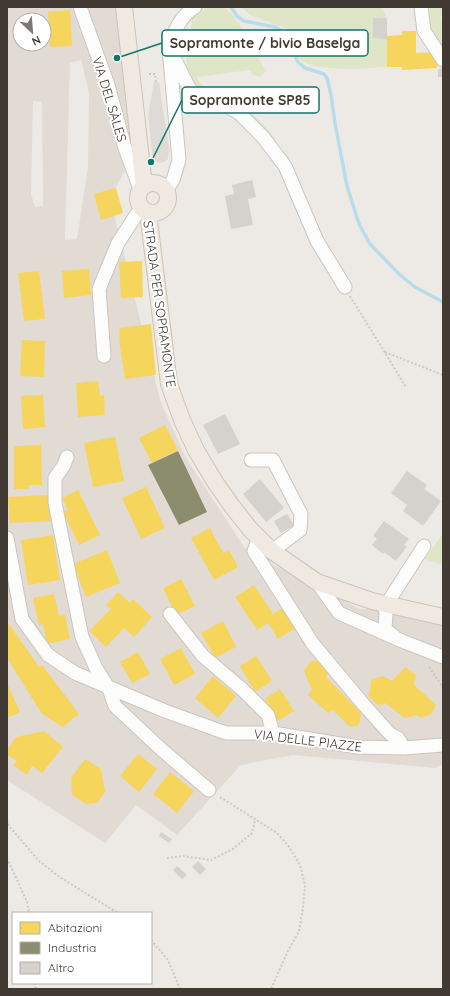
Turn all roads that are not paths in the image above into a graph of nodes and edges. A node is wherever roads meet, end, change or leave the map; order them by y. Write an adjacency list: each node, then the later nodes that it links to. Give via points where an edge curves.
1 (80, 7): 7 (street, VIA DEL SÀLES, via 108,85 125,148)
2 (124, 7): 7 (main road)
3 (195, 7): 5 (street, via 181,20)
4 (421, 7): 6 (street, via 424,31)
5 (169, 48): 8 (street, via 179,160 173,180); 10 (street, via 195,95 239,113 263,137 286,166 317,241)
6 (443, 60)
7 (142, 188): 8 (main road, via 156,184); 9 (main road, via 138,197 139,204)
8 (166, 190): 9 (main road, via 167,204 162,210 155,213)
9 (146, 211): 11 (street, STRADA PER SOPRAMONTE, via 136,215 118,243 99,289); 15 (main road, STRADA PER SOPRAMONTE, via 169,384 196,450 232,506)
10 (345, 287)
11 (104, 356)
12 (67, 457): 24 (street, via 55,478 59,523 82,637)
13 (251, 460): 17 (street, via 273,460 301,514 300,530)
14 (7, 538): 24 (street, VIA DELLE PIAZZE, via 22,619 48,655 75,673)
15 (259, 538): 17 (main road, STRADA PER SOPRAMONTE); 27 (street, via 254,551 313,644 390,734 398,738)
16 (424, 546): 19 (street)
17 (272, 551): 18 (main road, STRADA PER SOPRAMONTE)
18 (317, 582): 19 (main road, STRADA PER SOPRAMONTE); 22 (street, via 339,613)
19 (385, 605): 21 (main road, STRADA PER SOPRAMONTE); 22 (street, via 385,629)
20 (170, 614): 25 (street, via 203,656 268,715)
21 (443, 617)
22 (402, 641): 23 (street)
23 (443, 657)
24 (109, 689): 25 (street, VIA DELLE PIAZZE, via 226,733); 28 (street, via 115,706)
25 (273, 733): 27 (street, VIA DELLE PIAZZE, via 358,747)
26 (443, 745): 27 (street, VIA DELLE PIAZZE)
27 (404, 748)
28 (209, 790)

